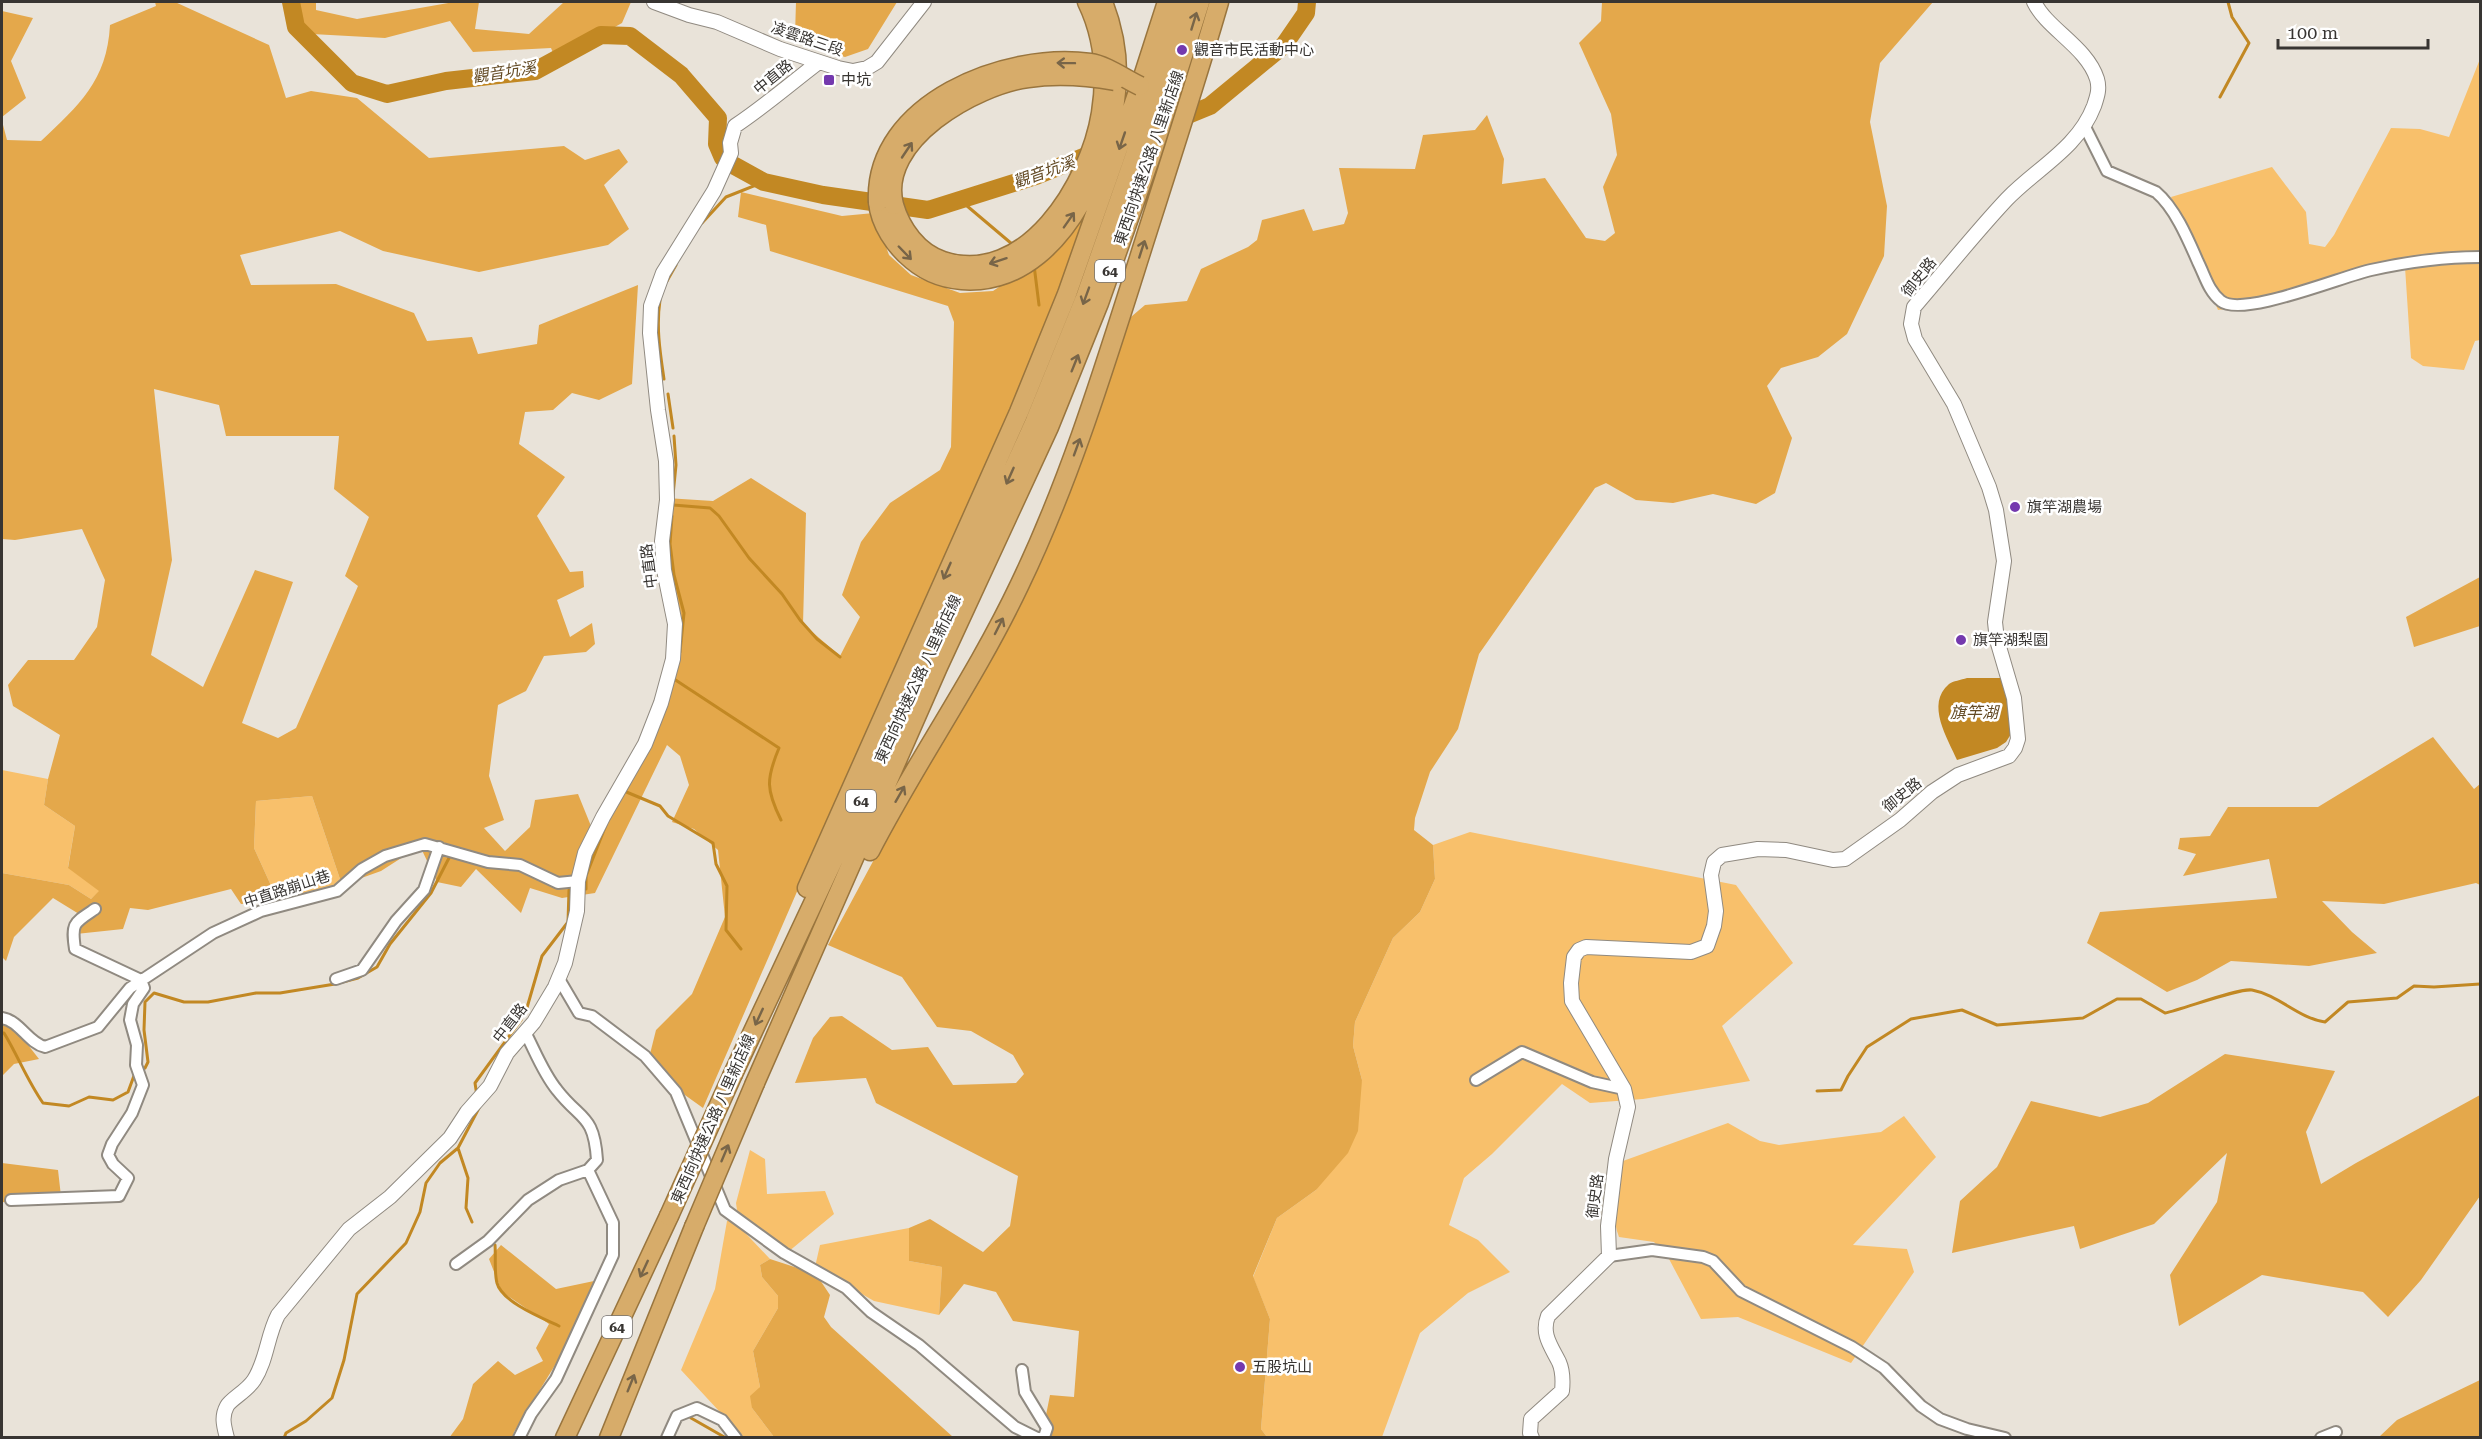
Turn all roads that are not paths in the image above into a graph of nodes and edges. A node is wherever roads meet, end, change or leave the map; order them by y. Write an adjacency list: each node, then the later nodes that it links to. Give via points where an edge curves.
1 (654, 2): 12 (street, 凌雲路三段)
2 (924, 2): 12 (street, 凌雲路三段, via 877,62 867,68 853,71)
3 (1087, 2): 15 (highway, via 1103,56)
4 (1103, 2): 11 (highway)
5 (1116, 2): 11 (highway)
6 (1167, 2): 13 (highway)
7 (1184, 2): 18 (highway, 東西向快速公路 八里新店線 / 64, one-way to 18, via 1085,298)
8 (1200, 2): 18 (highway, 東西向快速公路 八里新店線 / 64, one-way to 8, via 1049,427 1099,303)
9 (1219, 2): 14 (highway)
10 (2034, 2): 16 (street, 御史路, via 2074,45 2097,78 2098,94)
11 (1112, 26): 15 (highway, via 1117,73)
12 (819, 62): 20 (street, 中直路, via 735,126 731,153 714,191 663,273 651,306 651,345 666,461 662,541 675,624 673,659 645,744 598,826 585,853)
13 (1140, 86): 14 (highway); 15 (highway, bridge, via 1092,63 1043,63 996,70 952,90 910,123 885,158 878,192 884,225 918,265 952,280 989,279 1018,269 1050,243 1081,203 1102,154); 26 (highway, one-way to 26, via 1067,294 785,937)
14 (1189, 100): 23 (highway, one-way to 14, via 894,804 975,672 1059,497 1093,405)
15 (1106, 117)
16 (2084, 125): 17 (street, via 2107,171 2163,197 2211,291 2232,307 2259,303 2370,270 2423,260); 30 (street, 御史路, via 2066,147 2008,197 1914,306 1911,316 1915,339 1954,404 1996,510 2004,561 1995,622 2014,698 2018,739 2015,748 2008,756 1958,775 1845,859 1758,849 1722,855 1714,862 1711,875 1716,911 1707,946 1691,952 1598,946 1579,950 1574,957 1572,1001)
17 (2481, 257)
18 (994, 529): 23 (highway, 東西向快速公路 八里新店線 / 64); 26 (highway, 東西向快速公路 八里新店線 / 64)
19 (439, 847): 20 (street, 中直路崩山巷, via 488,862 520,865 558,883); 24 (street, via 424,890 389,930 362,970); 25 (street, 中直路崩山巷, via 425,844 385,856 362,869 337,891 261,911 213,933)
20 (578, 882): 22 (street, 中直路, via 577,911)
21 (95, 909): 25 (street, via 76,921 72,929 75,949)
22 (565, 963): 28 (street, 中直路, via 555,987); 43 (street, via 559,979 579,1013 592,1016 645,1056 676,1092 724,1210 784,1253 846,1288 1015,1427)
23 (804, 975): 40 (highway, 東西向快速公路 八里新店線 / 64, one-way to 23, bridge, via 694,1227)
24 (336, 979)
25 (141, 980): 27 (street, 中直路崩山巷, via 98,1028 50,1047 37,1044 24,1030); 32 (street, via 144,988 133,1005 130,1020 143,1085 108,1155 128,1178 119,1196)
26 (770, 994): 39 (highway, 東西向快速公路 八里新店線 / 64, one-way to 39, bridge)
27 (2, 1018)
28 (525, 1032): 31 (street, via 555,1089 592,1126 597,1160); 37 (street, 中直路, via 450,1138 390,1197 349,1229 278,1315 269,1331 265,1356 255,1380 228,1404 223,1420)
29 (1476, 1080): 30 (street, via 1522,1052 1592,1082)
30 (1624, 1089): 33 (street, 御史路, via 1628,1107 1616,1159 1608,1226)
31 (588, 1170): 34 (street, via 559,1180 528,1200 488,1241); 38 (street, via 614,1223 613,1255 556,1379)
32 (11, 1200)
33 (1609, 1256): 44 (street, via 1548,1316 1545,1332 1559,1362 1562,1391 1531,1419); 45 (street, via 1652,1250 1713,1261 1741,1291 1852,1347 1884,1368 1921,1406 1940,1419)
34 (456, 1264)
35 (1022, 1370): 43 (street, via 1025,1392 1047,1428 1044,1437)
36 (2336, 1432): 46 (street)
37 (227, 1437)
38 (519, 1437)
39 (565, 1437)
40 (609, 1437)
41 (667, 1437): 42 (street, via 677,1416 697,1408 722,1420)
42 (736, 1437)
43 (1038, 1437)
44 (1532, 1437)
45 (2005, 1437)
46 (2321, 1437)

